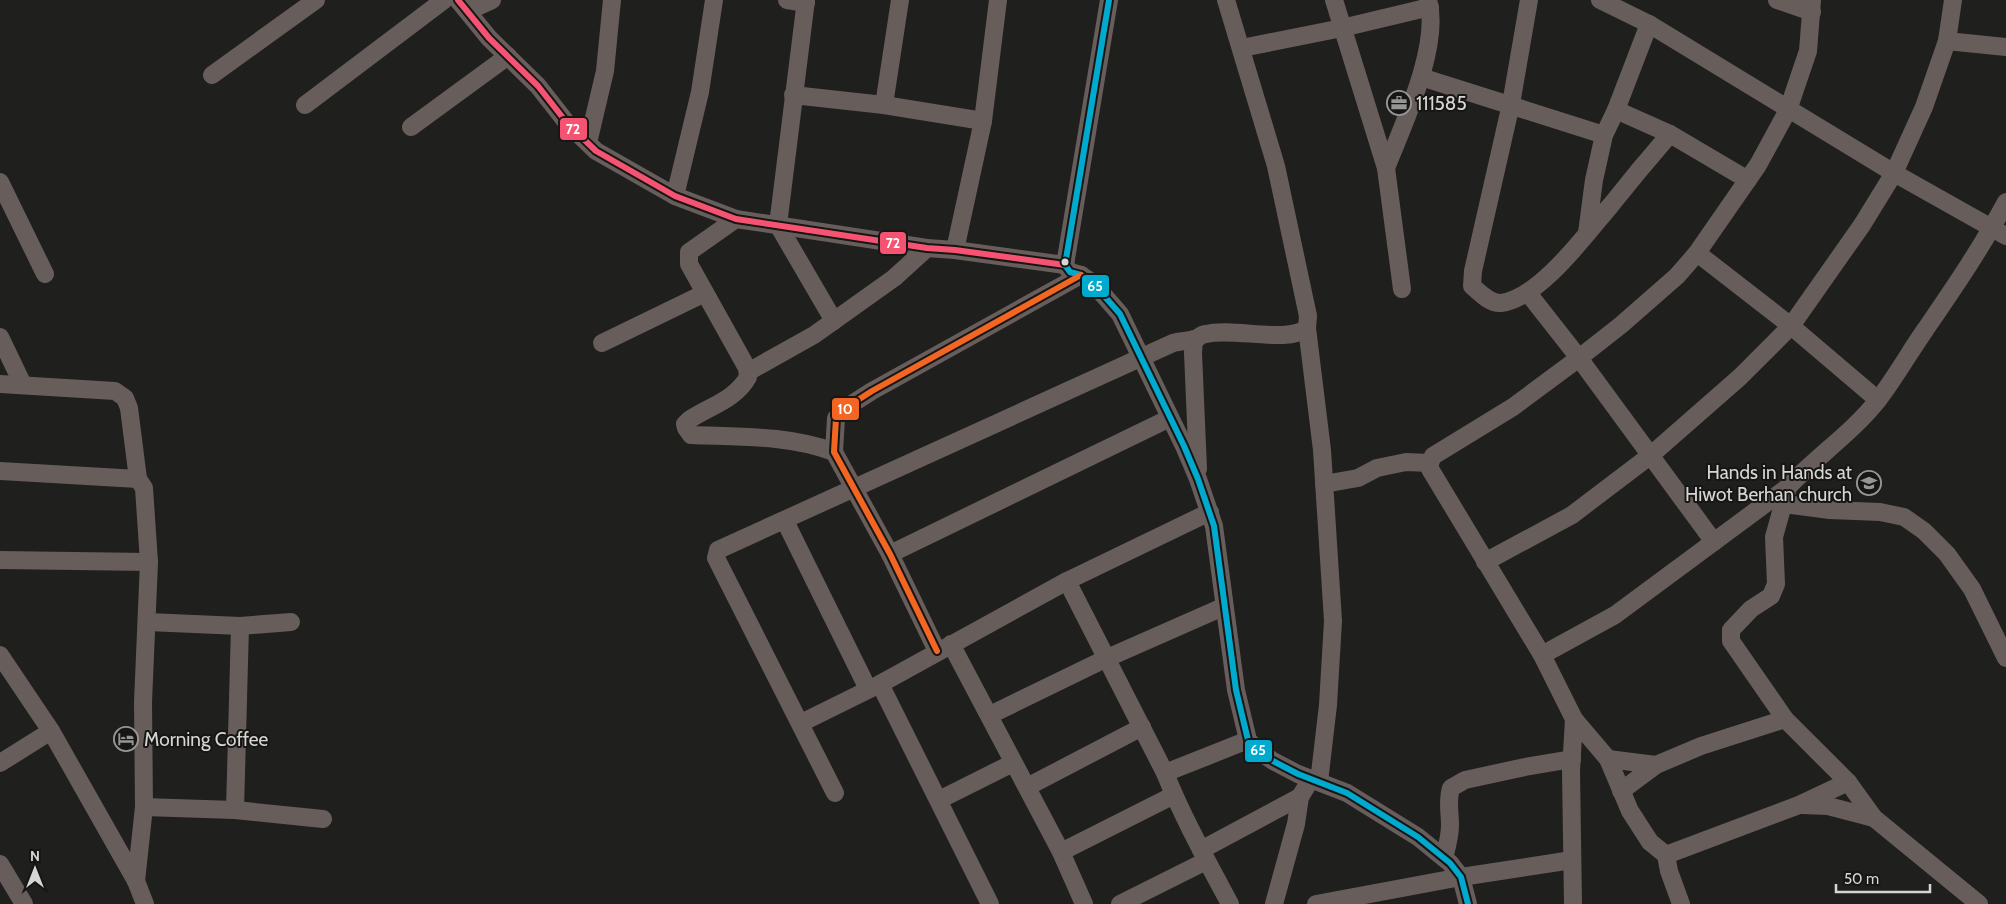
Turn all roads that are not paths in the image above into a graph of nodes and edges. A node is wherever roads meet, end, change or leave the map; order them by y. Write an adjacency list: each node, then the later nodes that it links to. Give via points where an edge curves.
1 (316, 0): 26 (street)
2 (444, 0): 30 (street)
3 (492, 0): 18 (street)
4 (612, 0): 38 (street, via 606,71)
5 (714, 0): 43 (street, via 700,92)
6 (787, 0): 16 (street)
7 (900, 0): 31 (street)
8 (998, 0): 34 (street)
9 (1109, 0): 52 (street)
10 (1226, 0): 24 (street)
11 (1334, 0): 21 (street)
12 (1529, 0): 29 (street)
13 (1600, 0): 20 (street)
14 (1777, 0): 19 (street)
15 (1952, 0): 22 (street)
16 (806, 1): 28 (street)
17 (1430, 2): 21 (street); 27 (street, via 1430,31)
18 (463, 5): 25 (street)
19 (1812, 6): 33 (street, via 1808,51)
20 (1649, 24): 32 (street); 33 (street)
21 (1342, 28): 24 (street); 39 (street)
22 (1947, 41): 23 (street); 40 (street, via 1924,107)
23 (2006, 47)
24 (1242, 48): 60 (street, via 1276,166 1308,316)
25 (508, 56): 35 (street); 38 (street)
26 (212, 75)
27 (1421, 77): 29 (street); 39 (street)
28 (793, 95): 31 (street); 46 (street)
29 (1511, 104): 37 (street); 57 (street, via 1472,286 1484,297 1499,303)
30 (305, 105)
31 (884, 105): 34 (street)
32 (1616, 110): 36 (street); 37 (street)
33 (1788, 110): 40 (street); 41 (street)
34 (982, 121): 50 (street)
35 (411, 127)
36 (1670, 134): 41 (street); 48 (street)
37 (1604, 135): 48 (street)
38 (588, 143): 43 (street, via 596,151)
39 (1386, 168): 55 (street)
40 (1894, 173): 47 (street); 59 (street)
41 (1748, 180): 51 (street)
42 (0, 182): 53 (street)
43 (675, 196): 45 (street)
44 (2006, 202): 47 (street)
45 (736, 219): 46 (street); 56 (street, via 689,252 689,264)
46 (778, 225): 49 (street); 58 (street)
47 (1999, 233): 69 (street)
48 (1587, 234): 57 (street, via 1571,255)
49 (927, 248): 50 (street); 58 (street, via 894,278)
50 (955, 250): 52 (street)
51 (1697, 253): 59 (street); 64 (street, via 1677,276)
52 (1066, 265): 54 (street, via 1070,272)
53 (46, 274)
54 (1081, 275): 65 (street, via 1098,288 1120,314); 71 (street, via 847,407 836,418)
55 (1402, 289)
56 (705, 293): 63 (street); 66 (street)
57 (1528, 293): 64 (street)
58 (834, 321): 66 (street)
59 (1791, 326): 69 (street); 72 (street, via 1740,377)
60 (1307, 328): 62 (street, via 1300,334 1225,332); 77 (street)
61 (0, 337): 68 (street)
62 (1194, 339): 65 (street, via 1173,343); 76 (street)
63 (602, 343)
64 (1579, 358): 72 (street); 73 (street, via 1513,407 1433,456)
65 (1141, 359): 70 (street); 78 (street)
66 (748, 372): 71 (street, via 740,390 689,420 686,428 692,435 768,438 814,445)
67 (0, 384): 68 (street)
68 (23, 385): 75 (street, via 115,391 126,398)
69 (1878, 400): 79 (street, via 1853,428 1804,470)
70 (1170, 418): 76 (street); 83 (street)
71 (834, 452): 78 (street)
72 (1651, 455): 82 (street); 86 (street, via 1572,515)
73 (1430, 462): 77 (street, via 1406,462 1377,468 1358,478); 86 (street, via 1430,469)
74 (0, 470): 75 (street)
75 (138, 479): 85 (street, via 144,488)
76 (1198, 479): 80 (street)
77 (1324, 484): 111 (street, via 1333,621 1328,706)
78 (854, 488): 81 (street); 83 (street)
79 (1786, 495): 82 (street); 96 (street, via 1830,510 1880,512 1904,517 1924,531 1947,554 1972,589); 100 (street, via 1774,537 1776,584 1771,596 1751,609 1731,630 1731,641)
80 (1210, 512): 87 (street); 88 (street)
81 (785, 521): 97 (street); 101 (street, via 724,546 718,550 716,558)
82 (1714, 542): 94 (street, via 1615,616)
83 (890, 554): 92 (street)
84 (0, 560): 85 (street)
85 (149, 562): 89 (street)
86 (1485, 562): 94 (street)
87 (1067, 581): 92 (street); 95 (street)
88 (1224, 607): 95 (street); 104 (street, via 1236,690)
89 (148, 622): 91 (street); 120 (street, via 143,702)
90 (291, 622): 91 (street)
91 (240, 626): 121 (street)
92 (944, 648): 97 (street); 98 (street)
93 (0, 655): 103 (street)
94 (1542, 655): 99 (street)
95 (1105, 658): 98 (street); 102 (street)
96 (2006, 658)
97 (874, 686): 101 (street); 118 (street)
98 (990, 715): 108 (street)
99 (1574, 719): 105 (street); 106 (street)
100 (1785, 719): 109 (street, via 1701,746); 112 (street)
101 (801, 723): 115 (street)
102 (1142, 727): 110 (street); 113 (street)
103 (51, 731): 107 (street); 131 (street)
104 (1248, 740): 110 (street); 111 (street, via 1274,761)
105 (1572, 759): 127 (street, via 1465,780 1451,788 1450,826); 128 (street)
106 (1608, 759): 109 (street); 114 (street)
107 (0, 763)
108 (1013, 763): 113 (street); 118 (street)
109 (1656, 765): 114 (street)
110 (1165, 772): 116 (street)
111 (1315, 781): 117 (street); 127 (street, via 1347,793 1376,810)
112 (1848, 782): 119 (street); 122 (street)
113 (1027, 787): 124 (street)
114 (1621, 790): 126 (street, via 1650,842)
115 (835, 793)
116 (1174, 795): 124 (street); 125 (street)
117 (1300, 797): 125 (street); 138 (street)
118 (939, 800): 134 (street)
119 (1799, 805): 122 (street, via 1828,806); 126 (street)
120 (144, 807): 121 (street); 131 (street)
121 (235, 810): 123 (street)
122 (1874, 818): 143 (street)
123 (323, 819)
124 (1061, 852): 135 (street)
125 (1204, 855): 136 (street); 137 (street)
126 (1666, 855): 142 (street)
127 (1444, 858): 130 (street)
128 (1572, 860): 130 (street); 141 (street)
129 (0, 864): 132 (street)
130 (1461, 877): 139 (street); 140 (street)
131 (136, 880): 133 (street)
132 (24, 904)
133 (145, 904)
134 (990, 904)
135 (1084, 904)
136 (1120, 904)
137 (1230, 904)
138 (1274, 904)
139 (1316, 904)
140 (1468, 904)
141 (1573, 904)
142 (1681, 904)
143 (1978, 904)

